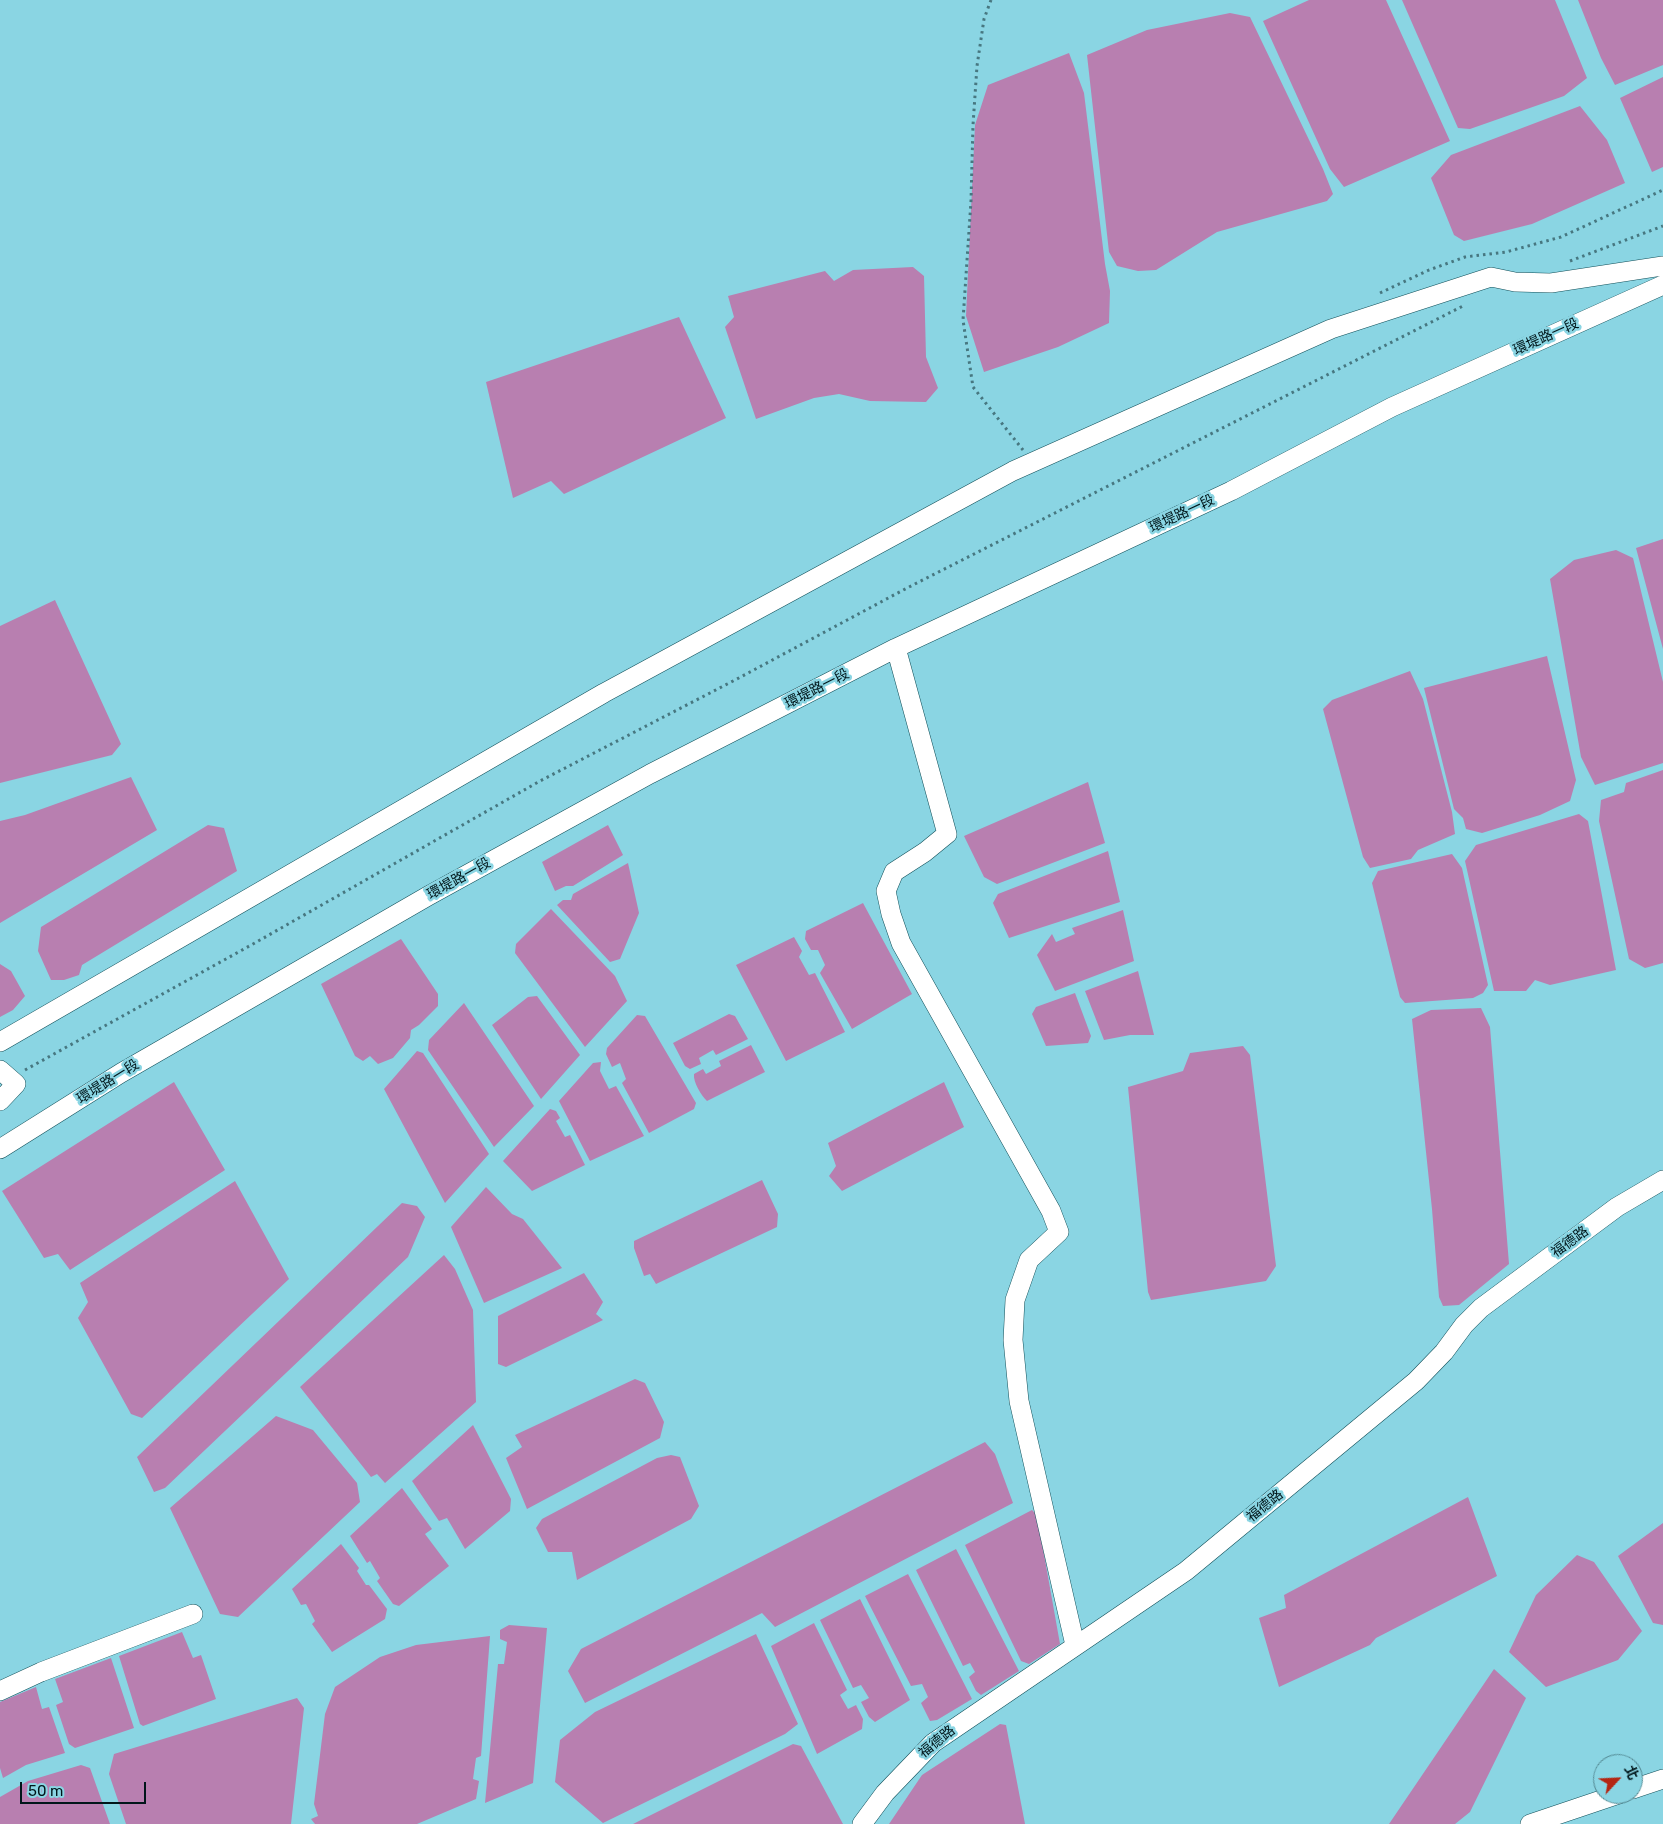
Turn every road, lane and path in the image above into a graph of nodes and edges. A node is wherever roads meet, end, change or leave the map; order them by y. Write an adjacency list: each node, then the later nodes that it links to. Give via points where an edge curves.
1 (992, 0): 9 (path, via 984,19 977,66 963,320 972,386)
2 (1663, 190): 7 (path, via 1561,237 1506,252 1466,257 1428,270)
3 (1663, 226): 4 (path)
4 (1562, 264)
5 (1663, 266): 9 (street, via 1551,284 1492,277 1331,329)
6 (1663, 285): 10 (street, 環堤路一段, via 1392,407 1231,491)
7 (1378, 294)
8 (1469, 303): 12 (path, via 907,588 540,781 253,944)
9 (1033, 462): 11 (street, via 604,693)
10 (896, 648): 14 (street, 環堤路一段, via 650,774 428,896 121,1073); 17 (street, via 947,834 894,872 886,891 890,914 901,943 1051,1212 1059,1232 1030,1260 1015,1300 1013,1340 1019,1401)
11 (0, 1042)
12 (5, 1074): 13 (street, via 16,1084)
13 (0, 1100)
14 (0, 1149)
15 (1663, 1180): 17 (street, 福德路, via 1617,1208 1481,1308 1416,1381 1282,1492 1186,1571)
16 (193, 1614): 18 (street)
17 (1074, 1645): 22 (street, 福德路, via 933,1743 885,1793)
18 (0, 1691)
19 (1663, 1779): 20 (street)
20 (1643, 1786)
21 (1593, 1803): 23 (street)
22 (862, 1824)
23 (1530, 1824)

